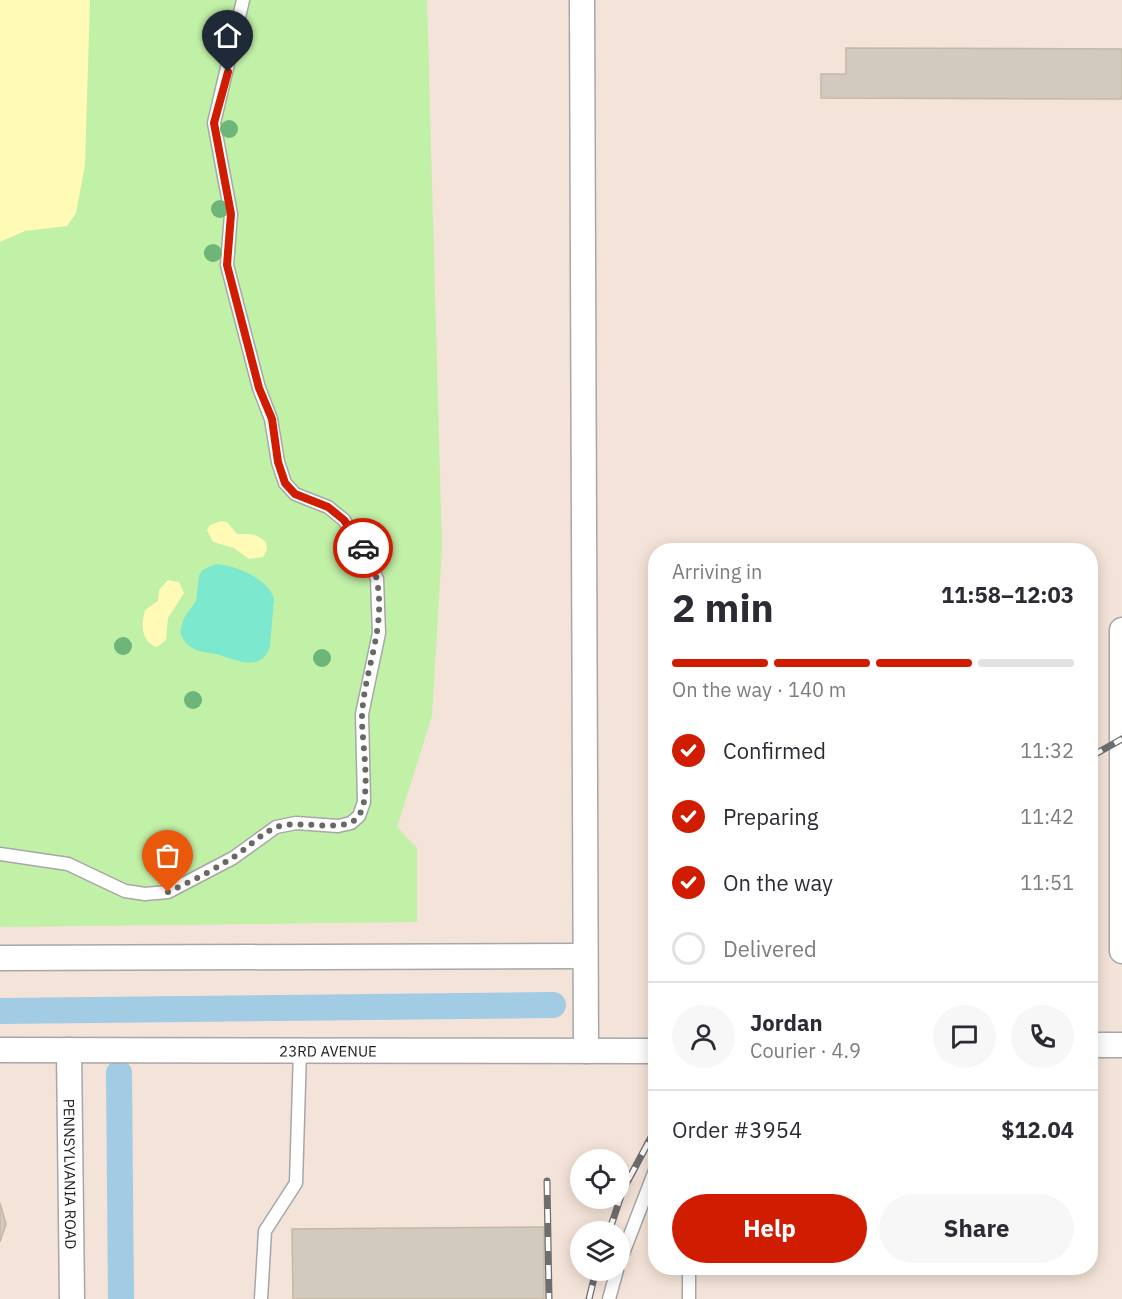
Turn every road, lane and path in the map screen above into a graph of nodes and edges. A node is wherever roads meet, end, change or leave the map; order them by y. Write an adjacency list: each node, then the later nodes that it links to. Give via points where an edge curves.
1 (243, 0): 4 (lane, via 214,123 231,214 227,265 259,388 272,419 285,483 295,494 328,507 344,520 377,579 379,633 362,714 364,802 359,816 351,823 276,827 233,858 168,892 125,891 68,864)
2 (582, 0): 6 (street)
3 (1122, 630): 5 (street)
4 (0, 854)
5 (1122, 951)
6 (584, 956): 7 (street); 13 (street)
7 (0, 958)
8 (1122, 1044): 9 (street)
9 (1098, 1045)
10 (0, 1050): 11 (street, 23RD AVENUE)
11 (69, 1050): 12 (street, 23RD AVENUE); 19 (street, PENNSYLVANIA ROAD)
12 (300, 1051): 13 (street, 23RD AVENUE); 20 (lane, via 296,1183 265,1231)
13 (586, 1051): 14 (street, 23RD AVENUE)
14 (648, 1051)
15 (648, 1189): 16 (lane)
16 (630, 1235)
17 (689, 1275): 22 (lane)
18 (614, 1281): 21 (lane)
19 (72, 1299)
20 (261, 1299)
21 (609, 1299)
22 (689, 1299)

